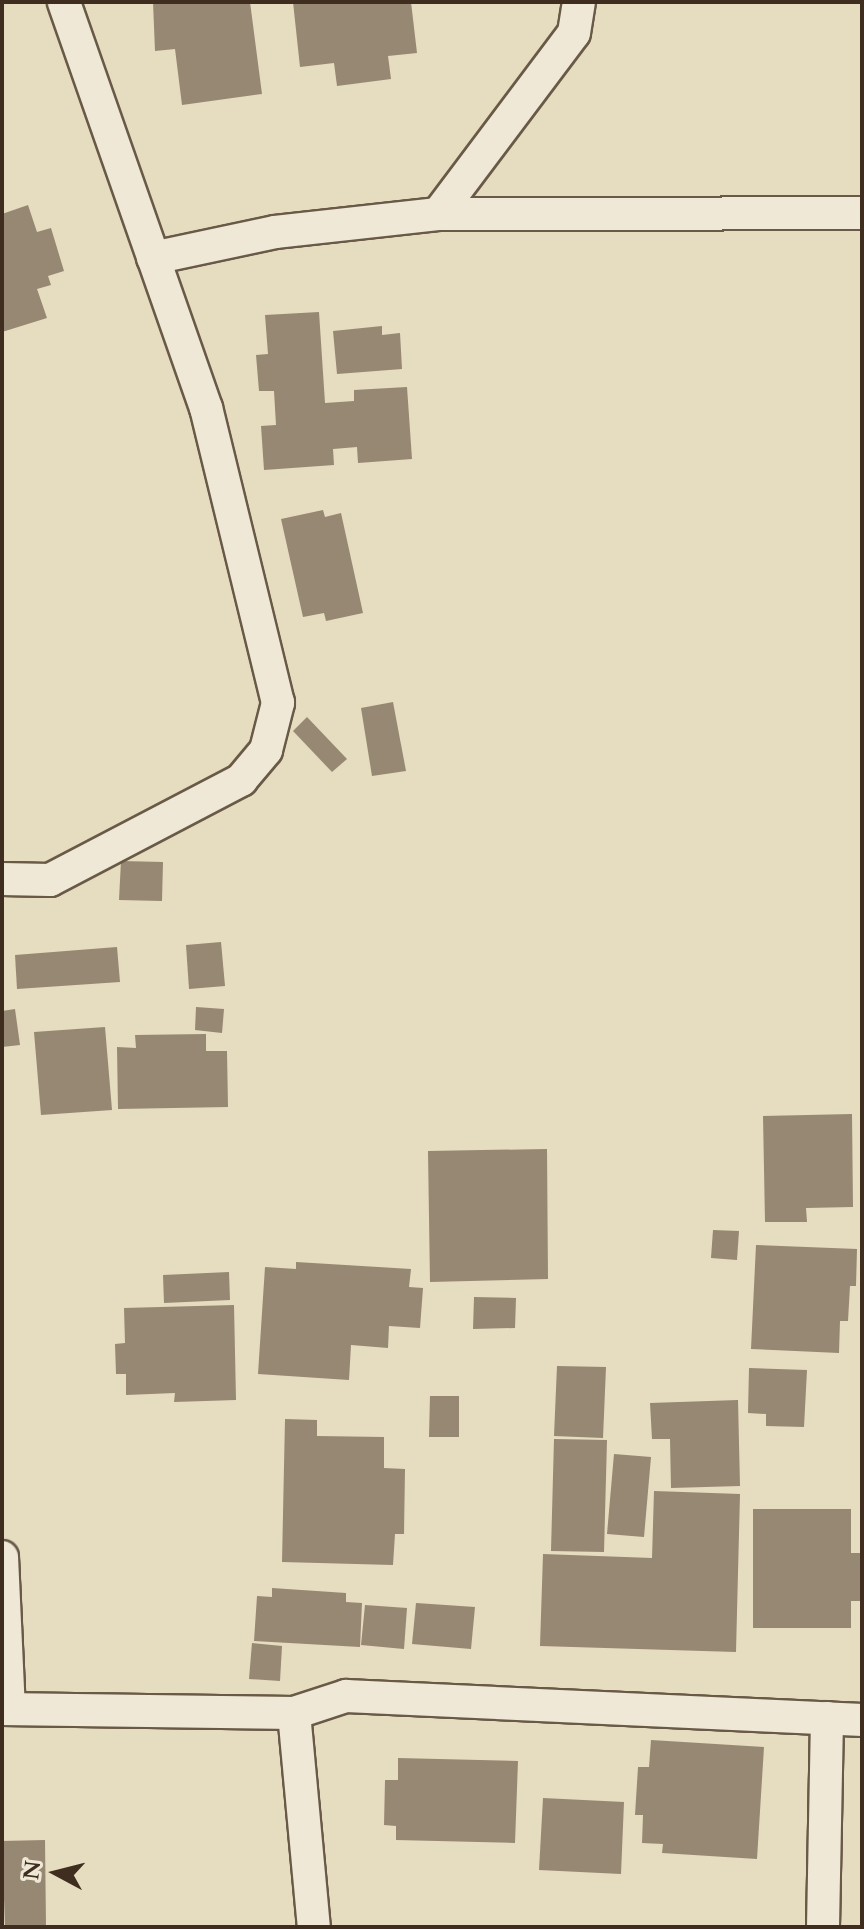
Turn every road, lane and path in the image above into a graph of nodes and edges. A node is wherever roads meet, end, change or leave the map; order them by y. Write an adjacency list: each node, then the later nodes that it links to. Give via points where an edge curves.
1 (64, 2): 5 (street)
2 (579, 2): 4 (street, via 574,33)
3 (862, 213): 4 (street)
4 (438, 214): 5 (street, via 275,232)
5 (153, 258): 6 (street, via 206,408 278,703 266,750 241,780 50,880)
6 (2, 879)
7 (2, 1557): 8 (street)
8 (6, 1709): 9 (street)
9 (294, 1713): 10 (street, via 346,1696); 12 (street)
10 (827, 1718): 11 (street); 13 (street)
11 (862, 1720)
12 (314, 1927)
13 (823, 1927)

